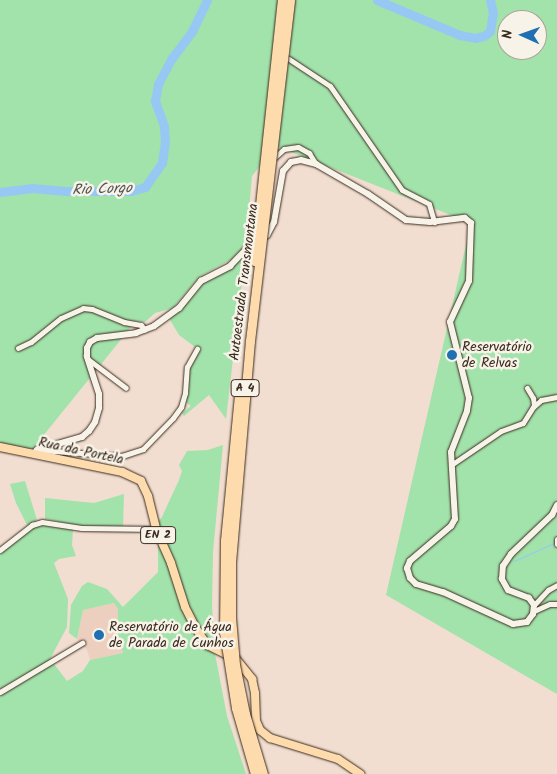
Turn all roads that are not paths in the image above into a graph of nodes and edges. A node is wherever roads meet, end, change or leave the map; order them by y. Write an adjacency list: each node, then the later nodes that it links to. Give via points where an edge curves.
1 (282, 0): 28 (highway, Autoestrada Transmontana / A 4, bridge, via 233,445 224,560 226,656 236,708)
2 (290, 0): 29 (highway, Autoestrada Transmontana / A 4, bridge, via 250,340 231,562 235,665 245,714)
3 (289, 59): 6 (street, via 330,86 401,189 429,204)
4 (276, 157): 5 (street, via 284,149 298,148 308,153)
5 (316, 164): 6 (street, via 406,220); 7 (street, via 301,160 288,164 281,174 270,232 253,242 230,266 201,281 177,310)
6 (434, 222): 17 (street, via 464,218 470,221 472,229 469,284 450,322 469,398 451,450)
7 (145, 330): 8 (street, via 140,325 83,308 61,318 31,342); 10 (street, via 93,339 87,348)
8 (18, 348)
9 (197, 349): 16 (street, via 186,367 185,393 180,407 174,418 143,449 118,456)
10 (88, 359): 11 (street); 16 (street, via 99,394 93,426 87,434)
11 (126, 388)
12 (527, 388): 14 (street)
13 (557, 397): 14 (street, via 545,398)
14 (534, 405): 17 (street, via 523,423 501,431)
15 (0, 447): 16 (main road, Rua da Portela / EN 2)
16 (35, 452): 19 (main road, Rua da Portela / EN 2, via 135,477 146,491)
17 (451, 465): 25 (street, via 455,521 410,561 407,568 409,577 418,585 443,592 513,624 527,622)
18 (557, 505): 25 (street, via 552,515 511,554 503,566 502,579 508,590 529,598)
19 (156, 529): 22 (street, via 82,528 44,522 32,525); 30 (main road, Rua da Portela / EN 2, via 185,607 202,639 210,647 236,659 254,684 256,721 263,733 275,740 338,759)
20 (557, 539): 21 (street)
21 (557, 544)
22 (0, 550)
23 (557, 585): 25 (street, via 547,590)
24 (557, 604): 25 (street)
25 (534, 608)
26 (82, 643): 27 (street)
27 (0, 692)
28 (255, 774)
29 (263, 774)
30 (360, 774)

